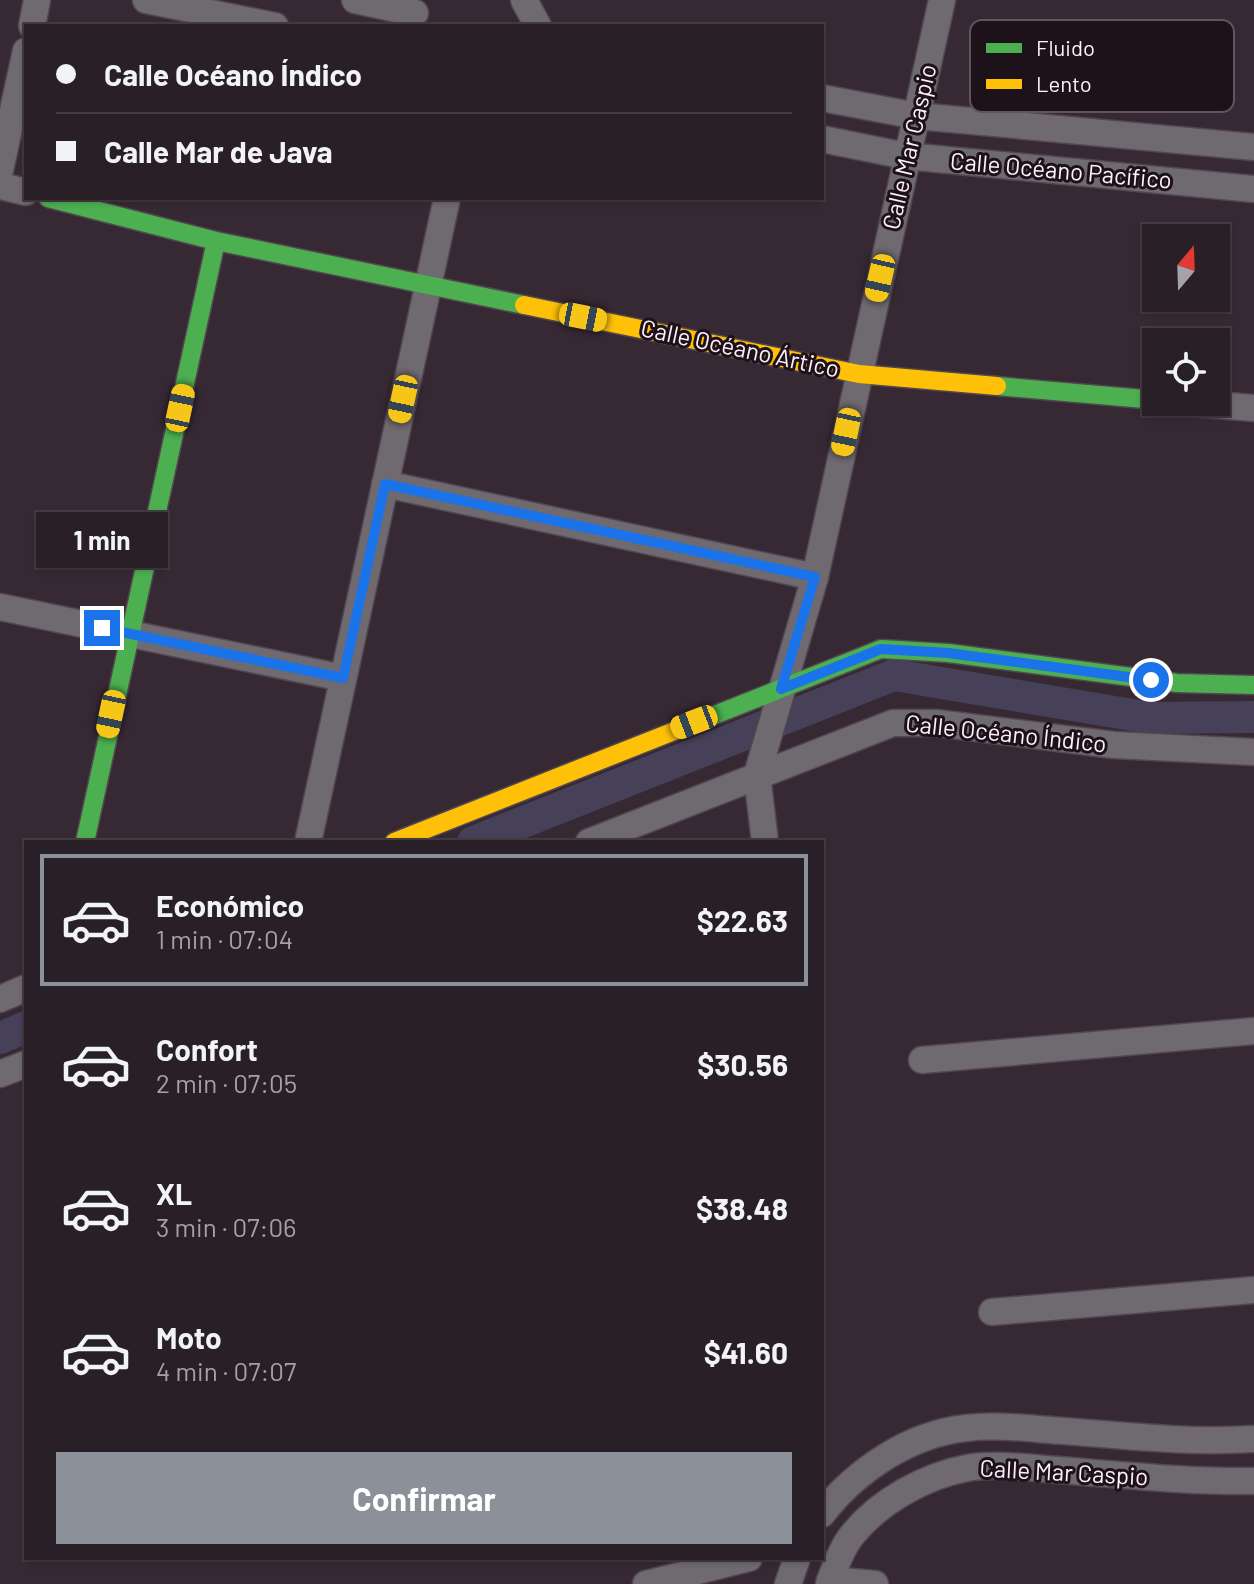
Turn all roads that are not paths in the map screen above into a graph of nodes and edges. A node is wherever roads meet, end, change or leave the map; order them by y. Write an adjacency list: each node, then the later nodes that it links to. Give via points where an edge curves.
1 (37, 0): 7 (street)
2 (146, 0): 8 (street)
3 (355, 0): 6 (street)
4 (524, 0): 9 (street)
5 (942, 0): 12 (street, Calle Mar Caspio)
6 (419, 13)
7 (32, 24)
8 (265, 24)
9 (537, 24)
10 (24, 60): 16 (street)
11 (824, 98): 12 (street, Calle Océano Pacífico)
12 (917, 116): 14 (street, Calle Océano Pacífico); 15 (street, Calle Mar Caspio)
13 (824, 139): 15 (street, Calle Océano Pacífico)
14 (1254, 147)
15 (906, 156): 18 (street, Calle Océano Pacífico); 24 (street, Calle Mar Caspio)
16 (0, 170)
17 (0, 186): 19 (street)
18 (1254, 189)
19 (24, 192)
20 (56, 200): 22 (street, Calle Océano Ártico)
21 (447, 200): 23 (street)
22 (216, 241): 23 (street, Calle Océano Ártico); 31 (street)
23 (428, 286): 24 (street, Calle Océano Ártico); 28 (street)
24 (859, 374): 25 (street, Calle Océano Ártico); 29 (street, Calle Mar Caspio)
25 (1142, 399)
26 (1230, 406): 27 (street)
27 (1254, 408)
28 (385, 484): 29 (street); 32 (street)
29 (815, 577): 34 (street, Calle Mar Caspio)
30 (0, 607): 31 (street)
31 (128, 633): 32 (street); 37 (street)
32 (343, 678): 38 (street)
33 (1254, 685): 34 (street, via 1126,678 881,649)
34 (777, 701): 36 (street, Calle Mar Caspio); 39 (street)
35 (1254, 752): 36 (street, Calle Océano Índico, via 1114,745 914,721 893,723)
36 (758, 771): 40 (street, Calle Océano Índico); 41 (street)
37 (85, 840)
38 (308, 840)
39 (399, 840)
40 (594, 840)
41 (765, 840)
42 (24, 989): 43 (street)
43 (0, 999)
44 (1254, 1031): 45 (street)
45 (922, 1060)
46 (24, 1065): 47 (street)
47 (0, 1074)
48 (1254, 1290): 49 (street)
49 (992, 1312)
50 (1254, 1439): 51 (street, Calle Mar Caspio)
51 (1204, 1442): 53 (street); 54 (street, Calle Mar Caspio, via 965,1428 928,1436 872,1465)
52 (1254, 1481): 53 (street, Calle Mar Caspio)
53 (1206, 1482): 57 (street, Calle Mar Caspio, via 969,1468 892,1499 851,1536)
54 (824, 1512)
55 (741, 1560): 58 (street)
56 (796, 1560): 59 (street)
57 (830, 1582): 60 (street)
58 (646, 1584)
59 (788, 1584)
60 (875, 1584)

